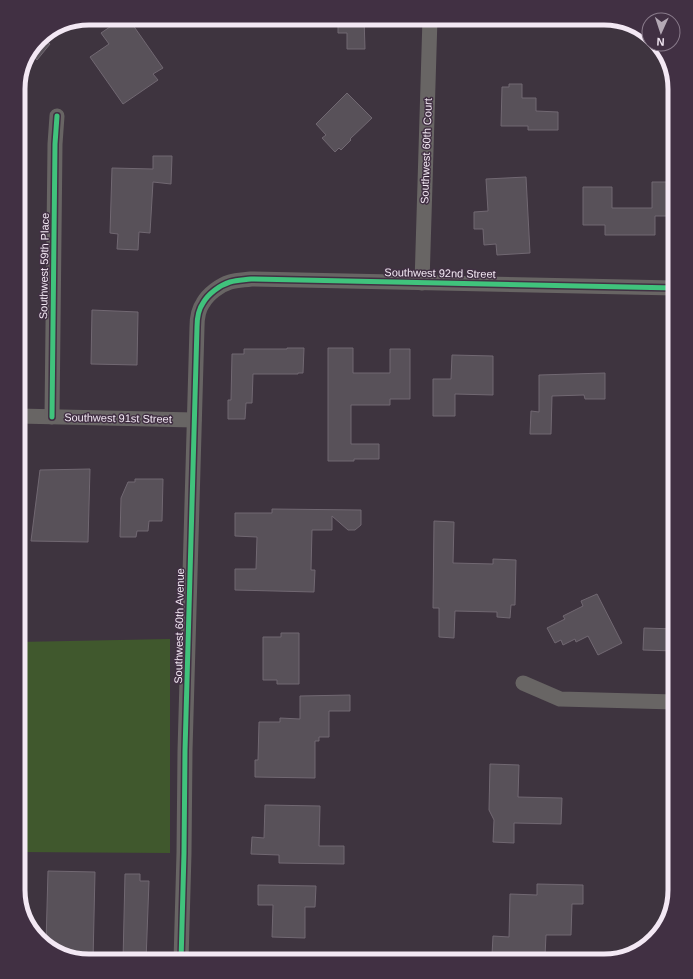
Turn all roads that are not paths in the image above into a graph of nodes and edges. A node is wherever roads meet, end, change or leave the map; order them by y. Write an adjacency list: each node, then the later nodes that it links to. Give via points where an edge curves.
1 (430, 25): 3 (street, Southwest 60th Court)
2 (57, 116): 7 (street, Southwest 59th Place)
3 (422, 283): 4 (street, Southwest 92nd Street); 5 (street, Southwest 92nd Street, via 251,279 228,282)
4 (668, 288)
5 (209, 295): 8 (street, Southwest 60th Avenue, via 203,302 198,317)
6 (25, 416): 7 (street, Southwest 91st Street)
7 (52, 417): 8 (street, Southwest 91st Street)
8 (194, 420): 11 (street, Southwest 60th Avenue)
9 (524, 683): 10 (street, via 560,699)
10 (668, 702)
11 (181, 954)

